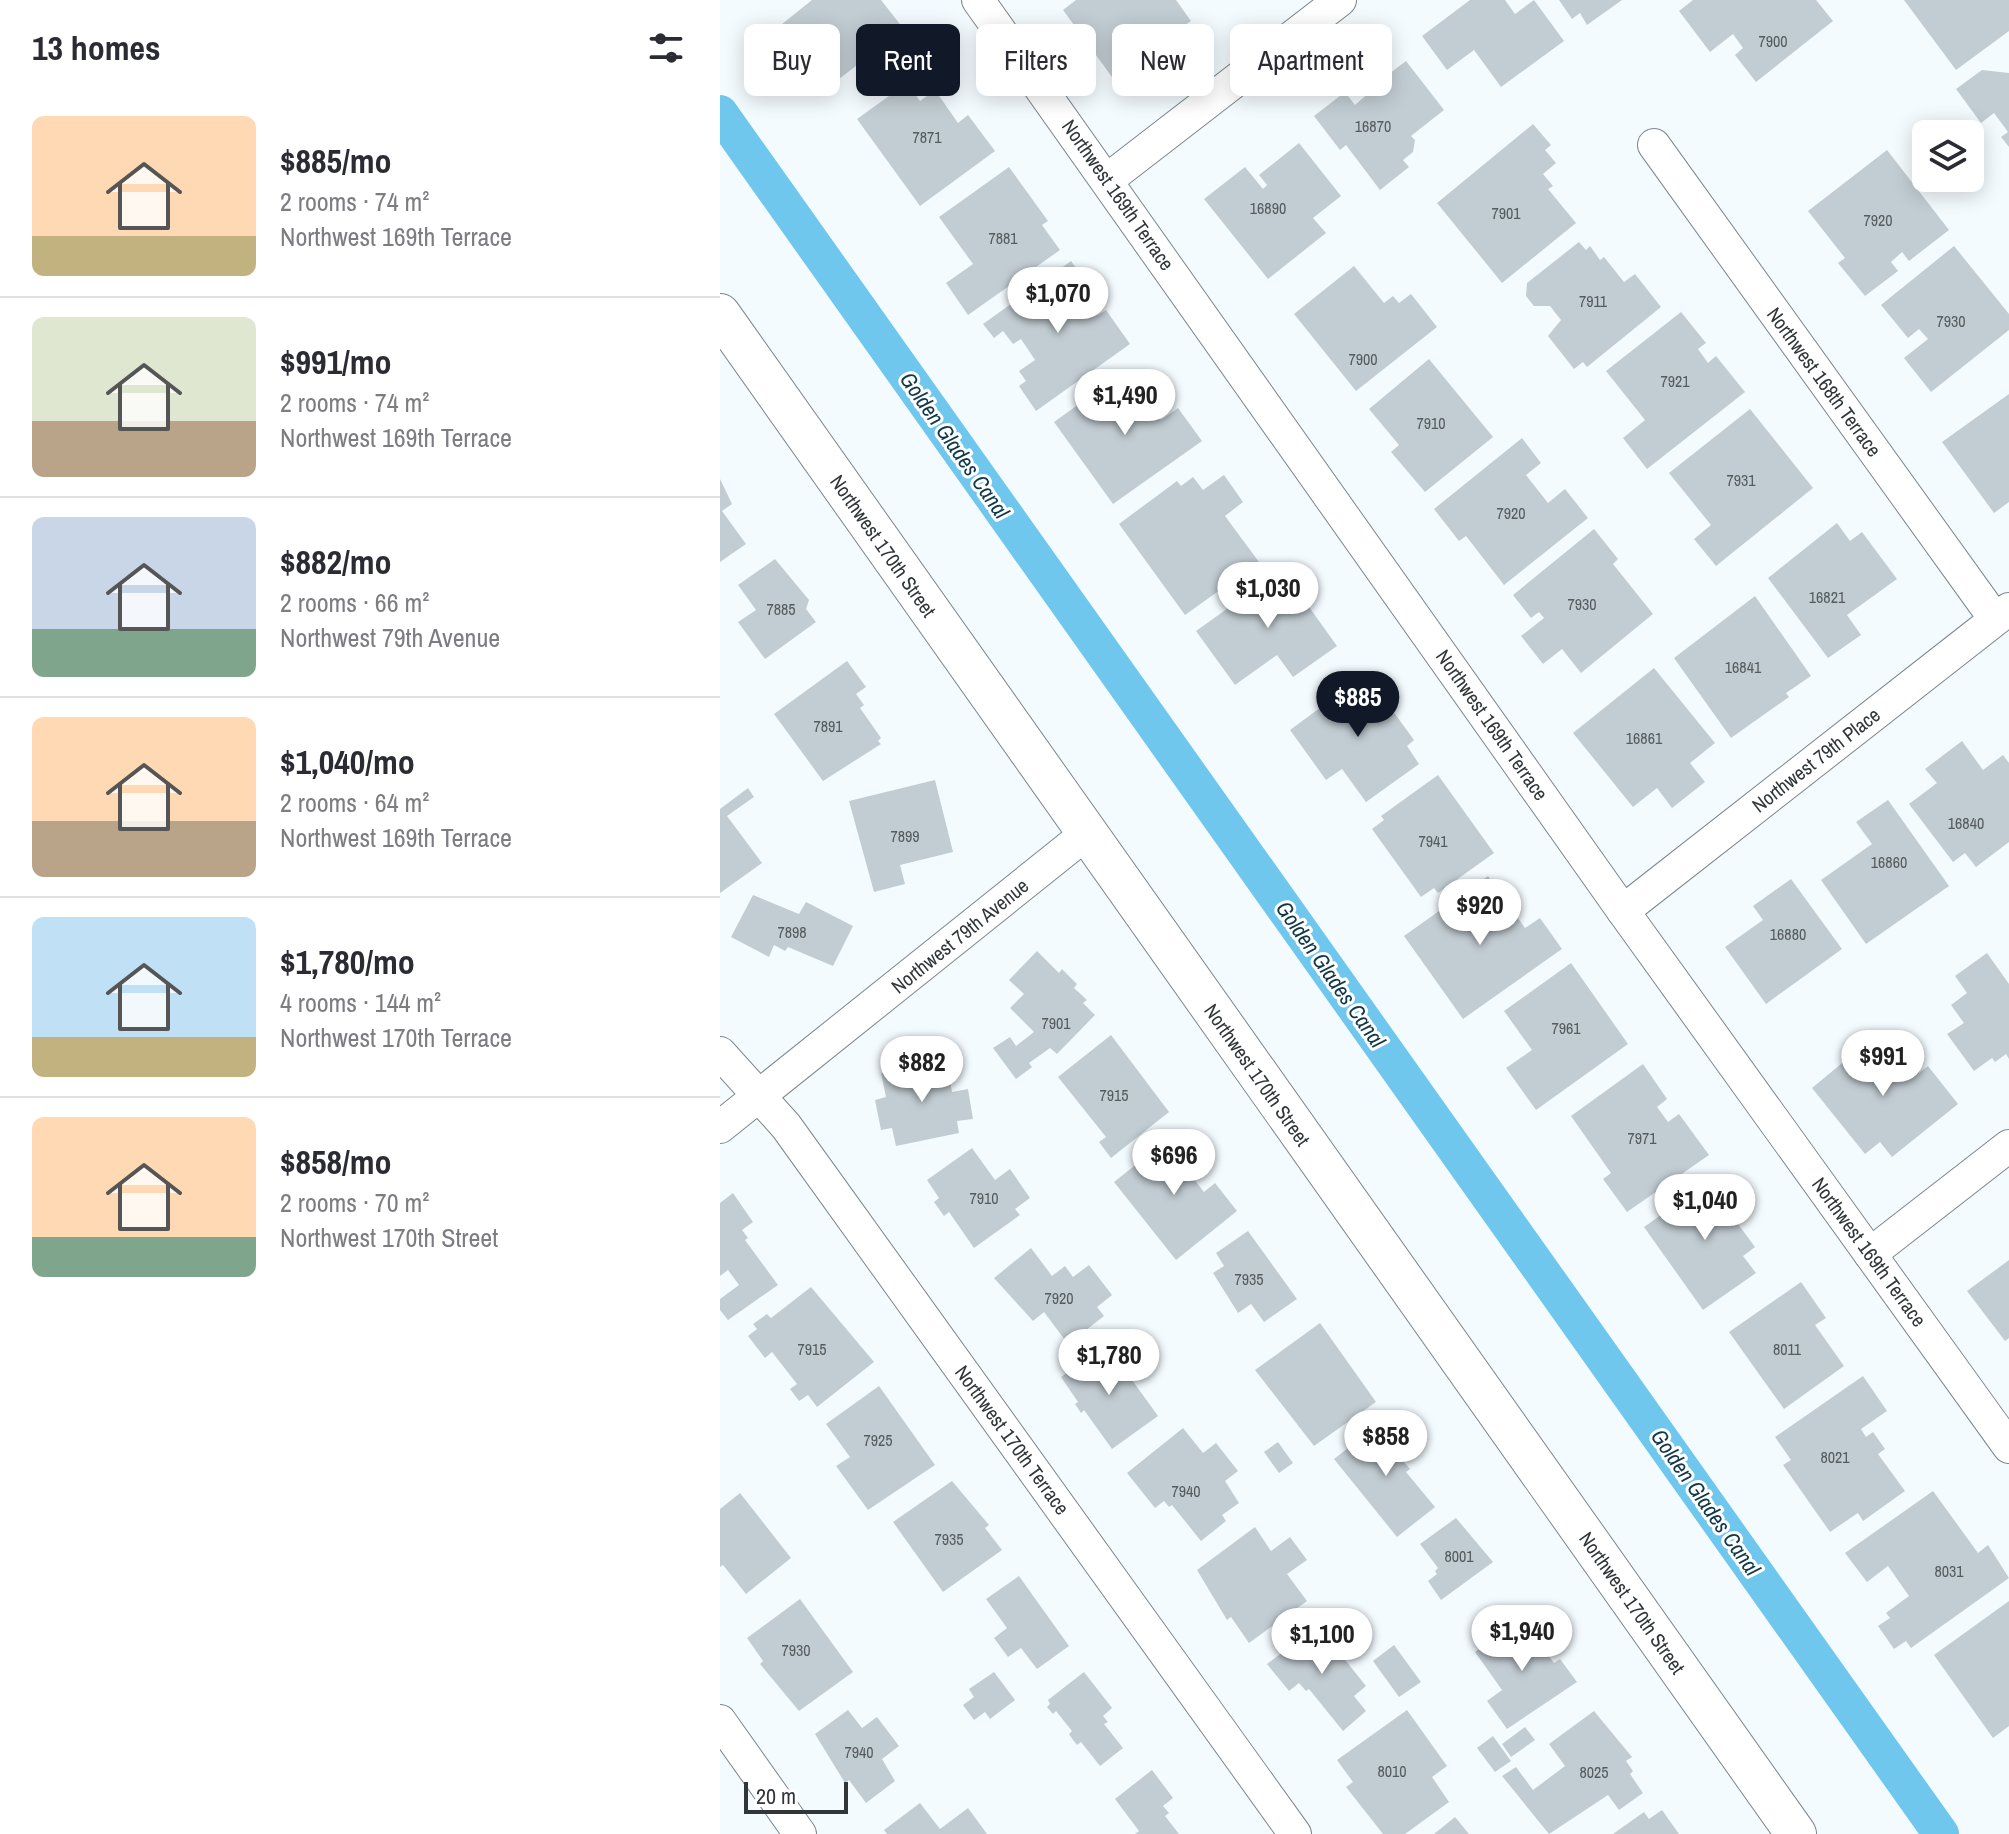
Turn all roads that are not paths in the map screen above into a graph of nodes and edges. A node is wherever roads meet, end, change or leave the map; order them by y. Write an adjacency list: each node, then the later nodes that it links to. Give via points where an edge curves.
1 (978, 0): 4 (street, Northwest 169th Terrace)
2 (1340, 0): 4 (street)
3 (1654, 145): 6 (street, Northwest 168th Terrace)
4 (1107, 180): 8 (street, Northwest 169th Terrace)
5 (720, 314): 7 (street, Northwest 170th Street)
6 (2002, 614): 8 (street, Northwest 79th Place)
7 (1086, 834): 10 (street, Northwest 79th Avenue); 18 (street, Northwest 170th Street)
8 (1623, 911): 13 (street, Northwest 169th Terrace)
9 (720, 1053): 10 (street, Northwest 170th Terrace)
10 (758, 1097): 11 (street, Northwest 79th Avenue); 17 (street, Northwest 170th Terrace, via 786,1126)
11 (720, 1127)
12 (2009, 1146): 13 (street)
13 (1870, 1254): 14 (street, Northwest 169th Terrace)
14 (2009, 1447)
15 (720, 1721): 16 (street)
16 (800, 1834)
17 (1295, 1834)
18 (1796, 1834)

